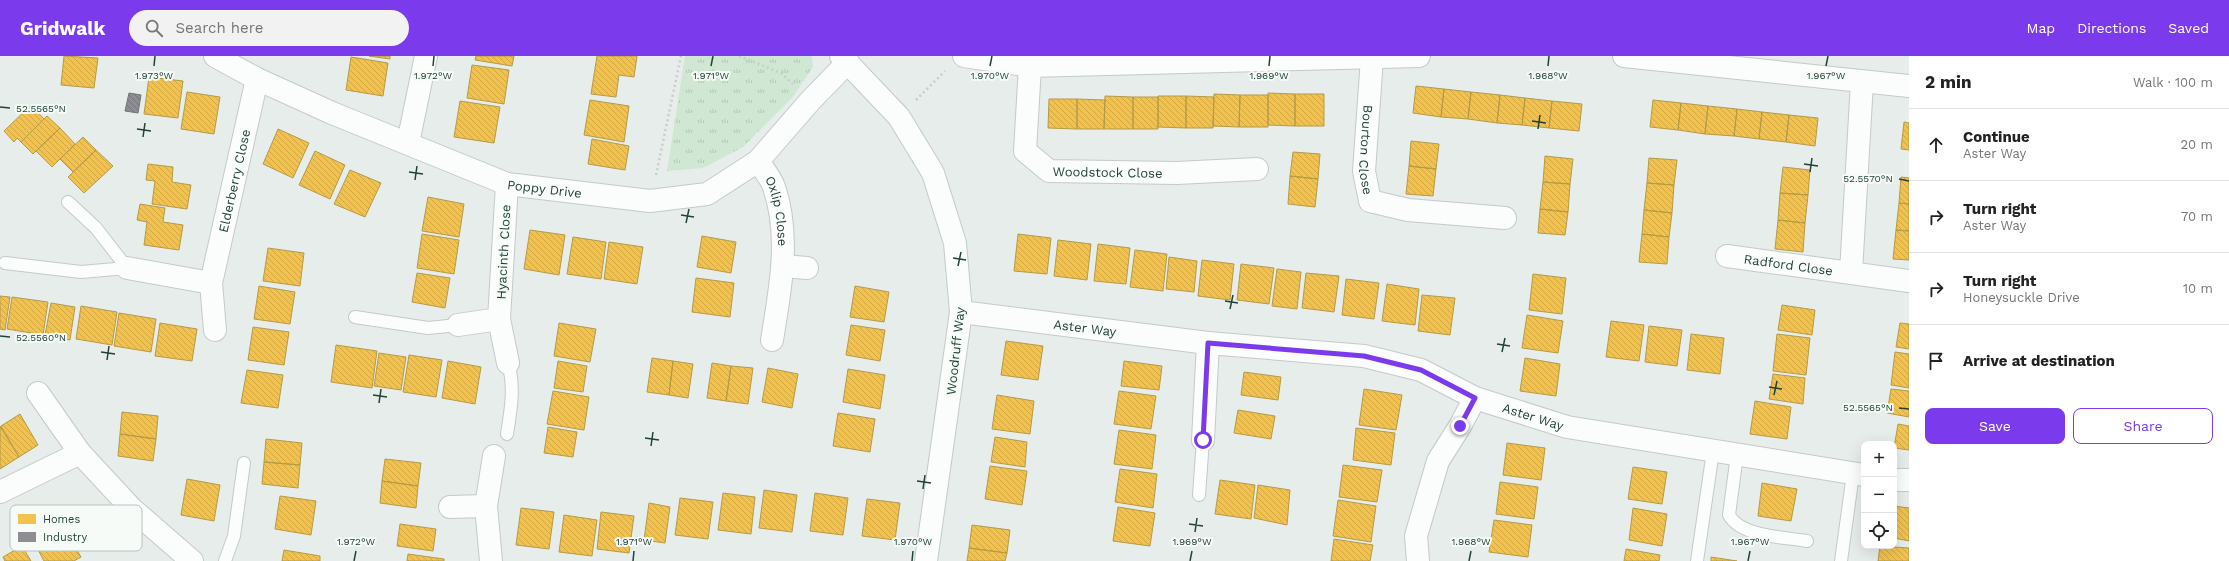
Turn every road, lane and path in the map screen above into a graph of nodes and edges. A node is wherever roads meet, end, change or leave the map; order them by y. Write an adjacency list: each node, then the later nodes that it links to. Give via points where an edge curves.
1 (215, 56): 12 (street, Poppy Drive)
2 (426, 56): 17 (street)
3 (681, 56): 21 (path)
4 (739, 56): 15 (path, via 781,73)
5 (1419, 56): 7 (street)
6 (1624, 56): 13 (street)
7 (1372, 58): 9 (street); 23 (street, Bourton Close, via 1364,171 1370,201 1408,210)
8 (844, 59): 15 (street, Poppy Drive); 16 (street, Woodruff Way)
9 (1127, 59): 11 (street)
10 (956, 62): 11 (street); 16 (path)
11 (1030, 66): 19 (street, Woodstock Close, via 1025,151 1049,171 1177,173)
12 (257, 79): 17 (street, Poppy Drive, via 332,113); 31 (street, Elderberry Close)
13 (1862, 82): 14 (street); 29 (street, Radford Close)
14 (1909, 86)
15 (811, 100): 18 (street, Poppy Drive)
16 (899, 117): 32 (street, Woodruff Way, via 933,173 953,236)
17 (408, 143): 20 (street, Poppy Drive)
18 (758, 161): 21 (street, Poppy Drive, via 707,194); 26 (street, Oxlip Close, via 776,192 781,217)
19 (1257, 169)
20 (507, 184): 21 (street, Poppy Drive); 34 (street, Hyacinth Close)
21 (650, 201)
22 (68, 202): 27 (lane, via 96,228)
23 (1505, 218)
24 (1727, 256): 29 (street, Radford Close)
25 (5, 263): 27 (lane, via 81,272)
26 (783, 266): 28 (street, Oxlip Close); 37 (street, Oxlip Close)
27 (127, 268): 31 (street)
28 (807, 268)
29 (1851, 272): 30 (street, Radford Close)
30 (1909, 281)
31 (211, 283): 36 (street, Elderberry Close)
32 (961, 312): 38 (street, Aster Way); 62 (street, Woodruff Way)
33 (355, 317): 35 (lane, via 428,328)
34 (499, 320): 35 (street); 39 (street, Hyacinth Close)
35 (458, 325)
36 (215, 330)
37 (772, 340)
38 (1208, 343): 41 (street, Aster Way, via 1364,356 1421,370); 43 (street)
39 (508, 363): 42 (lane, via 512,379 512,402)
40 (38, 393): 45 (street)
41 (1475, 398): 44 (street, Aster Way, via 1567,427); 63 (street, via 1438,461 1416,536)
42 (507, 434)
43 (1203, 440): 53 (lane)
44 (1713, 451): 46 (street, Aster Way); 64 (lane)
45 (80, 453): 52 (street); 54 (street)
46 (1738, 455): 49 (street, Aster Way); 58 (lane, via 1729,515 1733,523 1742,529 1762,534)
47 (494, 456): 55 (street)
48 (244, 463): 60 (lane, via 236,522)
49 (1858, 474): 65 (lane)
50 (1897, 480): 51 (street)
51 (1909, 480)
52 (0, 492)
53 (1200, 495)
54 (128, 505)
55 (486, 506): 56 (street); 61 (street)
56 (450, 507)
57 (142, 518): 59 (street)
58 (1807, 541)
59 (192, 561)
60 (225, 561)
61 (491, 561)
62 (926, 561)
63 (1418, 561)
64 (1697, 561)
65 (1840, 561)

